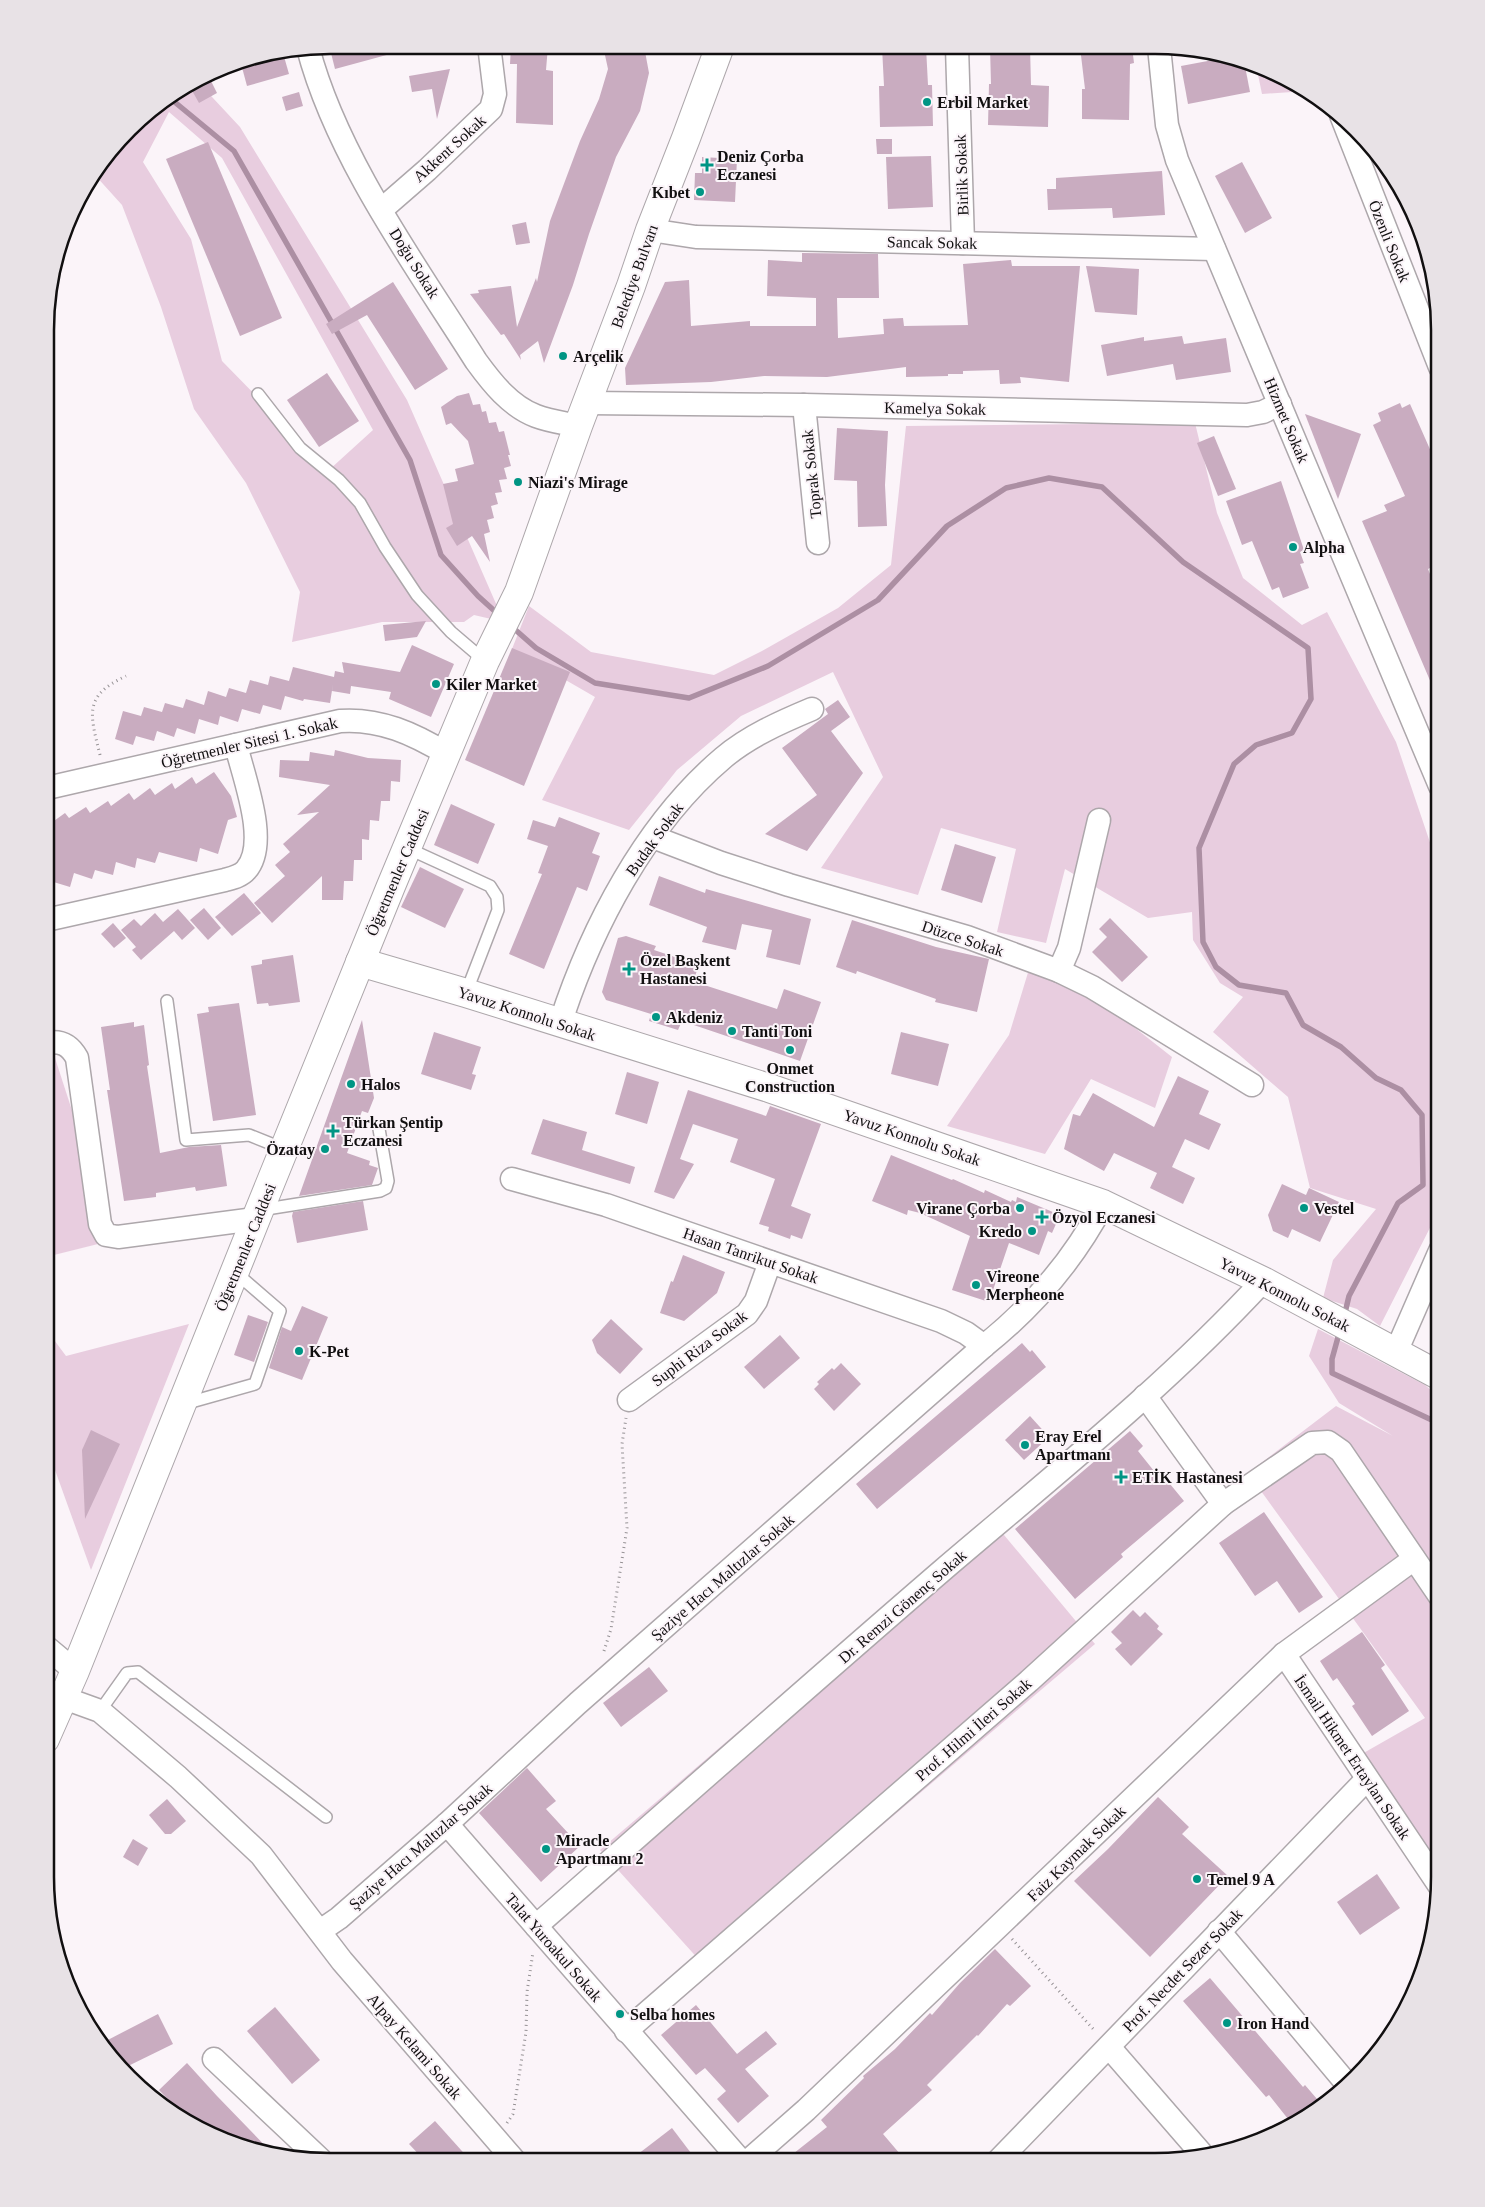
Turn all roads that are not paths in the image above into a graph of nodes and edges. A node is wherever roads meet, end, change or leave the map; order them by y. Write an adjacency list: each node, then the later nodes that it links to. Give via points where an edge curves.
1 (310, 54): 7 (street, Doğu Sokak, via 331,115)
2 (491, 54): 7 (street, Akkent Sokak, via 495,94 492,109)
3 (717, 54): 8 (main road, Belediye Bulvarı)
4 (957, 54): 9 (street, Birlik Sokak)
5 (1160, 54): 10 (street, Hizmet Sokak, via 1170,137)
6 (1346, 130): 11 (street, Özenli Sokak)
7 (381, 210): 15 (street, Doğu Sokak, via 493,384 513,403 536,416)
8 (650, 230): 9 (street, Sancak Sokak, via 696,237); 15 (main road, Belediye Bulvarı)
9 (963, 243): 10 (street, Sancak Sokak)
10 (1214, 249): 13 (street, Hizmet Sokak)
11 (1431, 344)
12 (258, 394): 17 (lane, via 300,448 339,480 360,503 417,595 451,632)
13 (1280, 404): 14 (street, Kamelya Sokak, via 1247,415); 21 (street, Hizmet Sokak)
14 (804, 405): 15 (street, Kamelya Sokak); 16 (street, Toprak Sokak)
15 (582, 415): 17 (main road, Belediye Bulvarı, via 518,592)
16 (818, 543)
17 (489, 653): 20 (main road, Öğretmenler Caddesi)
18 (812, 709): 24 (street, Budak Sokak, via 770,727 724,758 690,790)
19 (236, 745): 20 (street, Öğretmenler Sitesi 1. Sokak, via 340,721 363,720 419,737); 22 (street, Öğretmenler Sitesi 1. Sokak); 26 (street, via 256,833 252,860 245,871 225,880)
20 (447, 754): 25 (main road, Öğretmenler Caddesi)
21 (1431, 765)
22 (54, 786)
23 (1099, 820): 28 (street, via 1069,948)
24 (653, 837): 28 (street, Düzce Sokak, via 738,869 967,937); 31 (street, Budak Sokak, via 596,933)
25 (406, 848): 27 (main road, Öğretmenler Caddesi); 29 (lane, via 490,886 497,897 498,910)
26 (54, 918)
27 (360, 962): 29 (main road, Yavuz Konnolu Sokak); 35 (main road, Öğretmenler Caddesi)
28 (1059, 971): 33 (street, Düzce Sokak, via 1092,987)
29 (466, 993): 31 (main road, Yavuz Konnolu Sokak)
30 (167, 1001): 35 (lane, via 186,1140 249,1135)
31 (560, 1024): 37 (main road, Yavuz Konnolu Sokak, via 769,1088)
32 (54, 1043): 38 (street, via 62,1043 72,1049 77,1058 100,1224 106,1235 118,1238)
33 (1252, 1085)
34 (379, 1128): 38 (lane, via 388,1182 386,1188)
35 (284, 1149): 38 (main road, Öğretmenler Caddesi)
36 (512, 1178): 39 (street, Hasan Tanrikut Sokak, via 606,1205)
37 (1102, 1204): 42 (main road, Yavuz Konnolu Sokak); 43 (street, Şaziye Hacı Maltızlar Sokak, via 1087,1234 1048,1285 1014,1322)
38 (257, 1215): 40 (main road, Öğretmenler Caddesi)
39 (770, 1262): 43 (street, Hasan Tanrikut Sokak, via 941,1321); 47 (street, Suphi Riza Sokak, via 756,1301 746,1314)
40 (235, 1272): 48 (main road, Öğretmenler Caddesi); 48 (lane, via 280,1311 255,1384)
41 (1431, 1272): 44 (street)
42 (1263, 1281): 44 (main road, Yavuz Konnolu Sokak); 46 (street, Dr. Remzi Gönenç Sokak, via 1212,1335)
43 (984, 1346): 60 (street, Şaziye Hacı Maltızlar Sokak, via 578,1703)
44 (1396, 1352): 45 (main road, Yavuz Konnolu Sokak)
45 (1431, 1371)
46 (1145, 1396): 49 (street); 62 (street, Dr. Remzi Gönenç Sokak)
47 (629, 1400)
48 (182, 1404): 54 (main road, Öğretmenler Caddesi)
49 (1223, 1504): 50 (street, Prof. Hilmi İleri Sokak, via 1306,1447 1328,1442 1341,1451); 65 (street, Prof. Hilmi İleri Sokak, via 1029,1681)
50 (1414, 1559): 51 (street); 53 (street, Faiz Kaymak Sokak)
51 (1431, 1583)
52 (54, 1654): 54 (street)
53 (1284, 1654): 58 (street, İsmail Hikmet Ertaylan Sokak); 73 (street, Faiz Kaymak Sokak)
54 (75, 1671): 55 (main road, Öğretmenler Caddesi)
55 (64, 1698): 56 (street, Alpay Kelami Sokak); 57 (main road, Öğretmenler Caddesi)
56 (100, 1712): 59 (lane, via 127,1673 138,1672); 63 (street, Alpay Kelami Sokak, via 178,1776 261,1855)
57 (54, 1720)
58 (1367, 1779): 61 (street, İsmail Hikmet Ertaylan Sokak); 64 (street, Prof. Necdet Sezer Sokak)
59 (326, 1817)
60 (447, 1824): 62 (street, Talat Yuroakul Sokak); 63 (street, Şaziye Hacı Maltızlar Sokak, via 339,1918)
61 (1431, 1873)
62 (536, 1926): 65 (street, Talat Yuroakul Sokak)
63 (320, 1930): 71 (street, Alpay Kelami Sokak, via 342,1961)
64 (1218, 1931): 66 (street, Prof. Necdet Sezer Sokak); 68 (street)
65 (626, 2031): 72 (street, Talat Yuroakul Sokak)
66 (1109, 2047): 69 (street); 74 (street, Prof. Necdet Sezer Sokak)
67 (214, 2059): 70 (street)
68 (1343, 2080)
69 (1198, 2150)
70 (314, 2153)
71 (507, 2153)
72 (734, 2153)
73 (757, 2153)
74 (1010, 2153)

